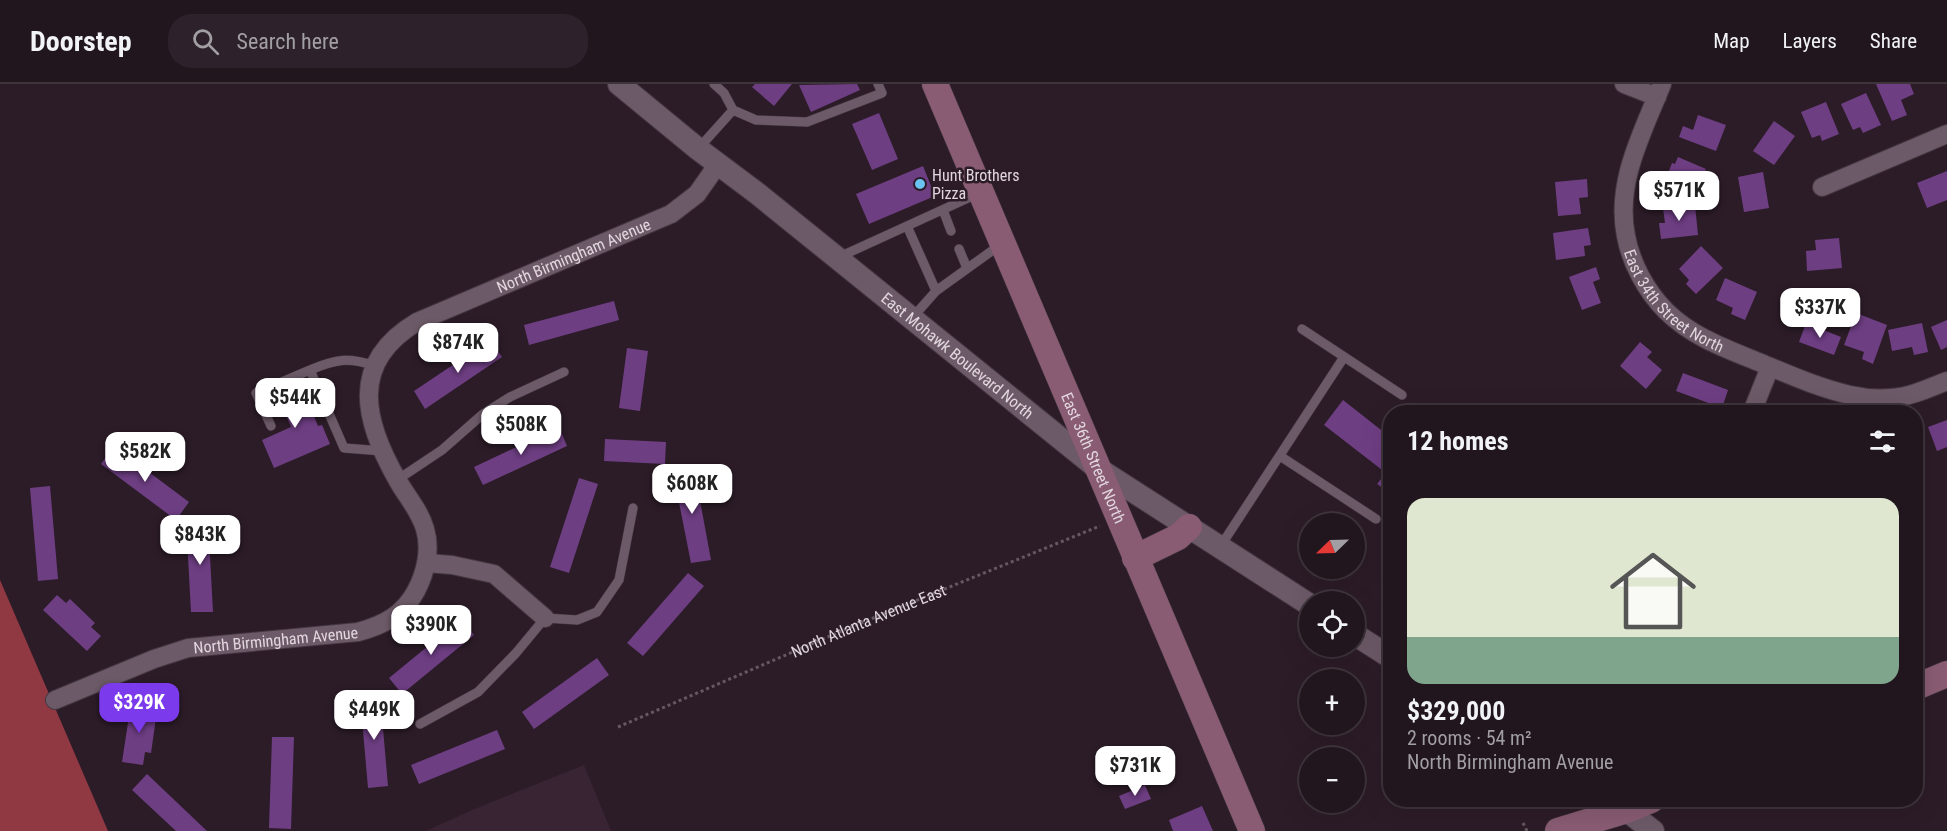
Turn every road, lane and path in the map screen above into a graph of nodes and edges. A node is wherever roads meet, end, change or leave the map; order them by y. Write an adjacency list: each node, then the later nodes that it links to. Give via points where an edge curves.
1 (619, 84): 9 (street, East Mohawk Boulevard North)
2 (714, 84): 7 (lane)
3 (878, 84): 7 (lane, via 882,93 807,122 756,120)
4 (935, 84): 12 (main road, East 36th Street North)
5 (1624, 84): 6 (street)
6 (1660, 91): 25 (street, East 34th Street North, via 1624,188 1623,220 1632,258 1655,299 1685,327)
7 (733, 110): 9 (lane)
8 (1947, 134): 11 (street)
9 (698, 149): 10 (street, East Mohawk Boulevard North)
10 (718, 164): 18 (street, East Mohawk Boulevard North); 24 (street, North Birmingham Avenue, via 697,194 679,209 417,322 390,342)
11 (1822, 188)
12 (981, 192): 13 (lane); 16 (main road, East 36th Street North)
13 (943, 210): 14 (lane); 15 (lane)
14 (907, 226): 18 (lane); 20 (lane)
15 (951, 231)
16 (1003, 243): 19 (lane); 34 (main road, East 36th Street North)
17 (959, 249): 19 (lane)
18 (837, 258): 21 (street, East Mohawk Boulevard North)
19 (967, 268): 20 (lane)
20 (936, 291): 21 (lane)
21 (912, 319): 34 (street, East Mohawk Boulevard North)
22 (1302, 329): 23 (lane)
23 (1344, 357): 29 (lane); 33 (lane)
24 (375, 366): 26 (lane, via 344,359); 32 (street, North Birmingham Avenue, via 368,406)
25 (1770, 367): 28 (street, via 1852,396 1870,398 1904,396); 30 (street)
26 (310, 370): 31 (lane, via 256,393); 32 (lane, via 344,448)
27 (564, 372): 35 (lane, via 483,414 442,450)
28 (1947, 381)
29 (1402, 395)
30 (1755, 405)
31 (270, 426)
32 (383, 451): 35 (street, North Birmingham Avenue)
33 (1280, 456): 38 (lane); 40 (lane)
34 (1097, 468): 37 (main road, East 36th Street North); 39 (street, East Mohawk Boulevard North)
35 (397, 480): 42 (street, North Birmingham Avenue, via 421,517 426,531)
36 (633, 508): 44 (lane, via 620,580 597,612 577,620)
37 (1118, 518): 41 (main road, East 36th Street North); 51 (path, North Atlanta Avenue East)
38 (1376, 519)
39 (1189, 527): 40 (street, East Mohawk Boulevard North); 41 (main road, via 1178,537)
40 (1220, 547): 43 (street, East Mohawk Boulevard North)
41 (1135, 558): 56 (main road, East 36th Street North)
42 (427, 563): 44 (street, via 494,574); 49 (street, North Birmingham Avenue, via 412,599 391,620 377,627 188,648)
43 (1299, 598)
44 (545, 618): 50 (lane, via 478,692)
45 (1365, 641): 46 (street)
46 (1383, 653)
47 (1947, 674): 48 (main road)
48 (1923, 684)
49 (55, 700)
50 (420, 724)
51 (618, 727)
52 (1615, 807): 58 (main road)
53 (1617, 807): 59 (main road)
54 (1623, 807): 60 (street)
55 (1523, 823): 57 (path)
56 (1252, 831)
57 (1527, 831)
58 (1558, 831)
59 (1587, 831)
60 (1653, 831)

